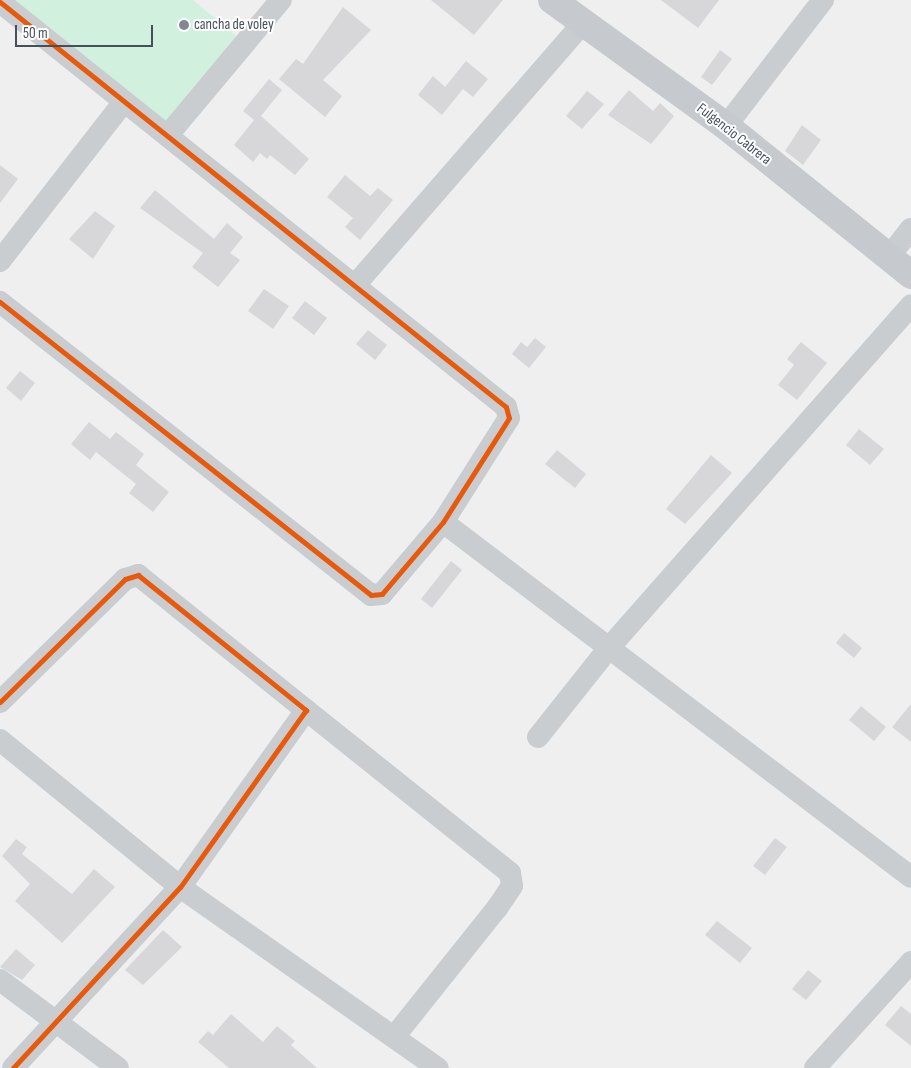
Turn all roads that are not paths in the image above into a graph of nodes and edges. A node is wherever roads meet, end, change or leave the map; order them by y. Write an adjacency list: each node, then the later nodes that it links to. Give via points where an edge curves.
1 (281, 0): 7 (street)
2 (823, 0): 6 (street)
3 (0, 2): 5 (street)
4 (568, 8): 6 (main road, Fulgencio Cabrera); 12 (street)
5 (124, 102): 7 (street); 10 (street)
6 (726, 126): 9 (main road, Fulgencio Cabrera)
7 (168, 134): 12 (street)
8 (911, 229): 9 (street)
9 (888, 258): 11 (main road, Fulgencio Cabrera)
10 (0, 261)
11 (911, 275)
12 (356, 284): 15 (street, via 508,410 507,422)
13 (0, 302): 15 (street, via 370,595 382,594)
14 (911, 305): 16 (street)
15 (443, 522): 16 (street)
16 (608, 649): 19 (street); 21 (street)
17 (0, 702): 18 (street, via 125,580 138,575)
18 (306, 710): 22 (street); 26 (street, via 510,873 512,886 497,908)
19 (538, 737)
20 (0, 740): 22 (street)
21 (911, 877)
22 (180, 887): 25 (street); 26 (street)
23 (911, 962): 30 (street)
24 (0, 980): 25 (street)
25 (53, 1021): 27 (street); 28 (street)
26 (394, 1037): 29 (street)
27 (13, 1068)
28 (118, 1068)
29 (438, 1068)
30 (816, 1068)

